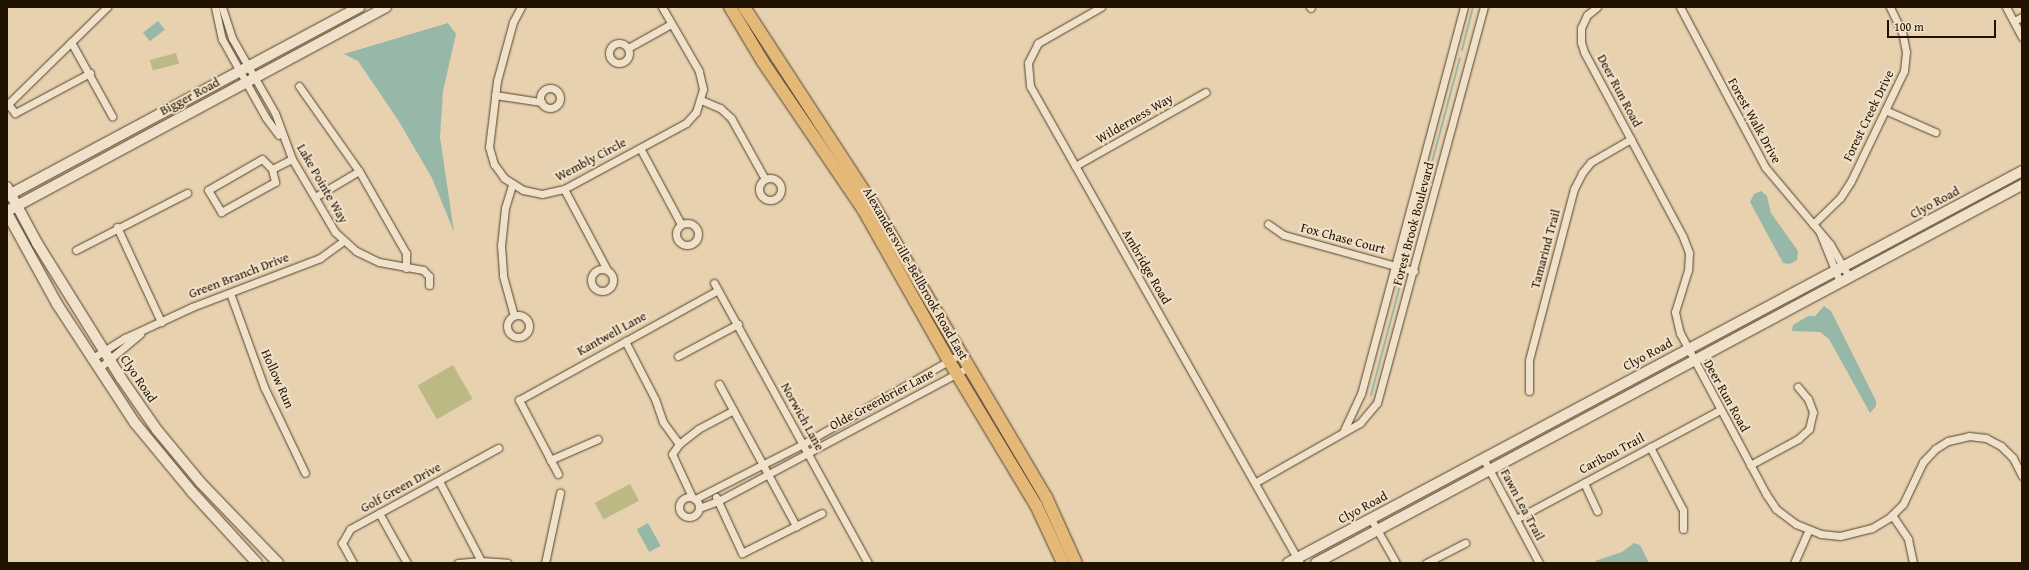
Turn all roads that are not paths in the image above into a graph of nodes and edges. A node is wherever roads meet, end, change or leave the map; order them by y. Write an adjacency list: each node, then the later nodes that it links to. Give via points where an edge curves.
1 (107, 7): 21 (street)
2 (215, 7): 23 (street, via 222,38)
3 (222, 7): 23 (street)
4 (359, 7): 23 (street, Bigger Road)
5 (386, 7): 25 (street, Bigger Road)
6 (521, 7): 29 (street, Wembly Circle, via 513,22)
7 (662, 7): 19 (street, Wembly Circle)
8 (730, 7): 27 (main road, Alexandersville-Bellbrook Road East)
9 (744, 7): 27 (main road, Alexandersville-Bellbrook Road East)
10 (1101, 7): 38 (street, Ambridge Road, via 1044,38 1034,49 1028,63 1030,86)
11 (1464, 7): 58 (street, Forest Brook Boulevard)
12 (1484, 7): 62 (street, Forest Brook Boulevard)
13 (1597, 7): 35 (street, Deer Run Road, via 1584,21 1581,42)
14 (1680, 7): 54 (street, Forest Walk Drive, via 1765,167)
15 (1890, 7): 32 (street, Forest Creek Drive, via 1902,32 1906,52 1904,72)
16 (2006, 7): 18 (street)
17 (2022, 17): 18 (street)
18 (2014, 21): 20 (street)
19 (672, 24): 22 (street); 30 (street, Wembly Circle, via 699,71 702,85)
20 (2022, 37)
21 (71, 42): 24 (street); 24 (street, via 8,104 15,113)
22 (628, 48)
23 (244, 68): 25 (street, Lake Pointe Way); 46 (street, Bigger Road)
24 (90, 73): 33 (street)
25 (251, 79): 37 (street, Lake Pointe Way, via 266,118 282,138); 49 (street, Bigger Road)
26 (299, 86): 40 (street)
27 (789, 89): 50 (main road, Alexandersville-Bellbrook Road East)
28 (1206, 92): 38 (street, Wilderness Way)
29 (495, 95): 31 (street); 43 (street, Wembly Circle, via 489,147 498,172)
30 (701, 100): 36 (street, Wembly Circle, via 696,112 686,123); 42 (street, via 720,108 731,118)
31 (541, 102)
32 (1885, 110): 34 (street); 54 (street, Forest Creek Drive, via 1840,198)
33 (112, 116)
34 (1935, 132)
35 (1631, 139): 73 (street, Deer Run Road, via 1687,248 1688,270 1676,312 1677,324); 86 (street, Tamarind Trail, via 1591,162 1574,188 1529,360)
36 (640, 148): 45 (street, Wembly Circle); 52 (street)
37 (292, 159): 39 (street); 48 (street, Lake Pointe Way)
38 (1075, 166): 106 (street, Ambridge Road)
39 (272, 169): 39 (street, via 275,182 221,212 208,190 262,159)
40 (358, 171): 48 (street); 59 (street, via 406,253)
41 (2022, 171): 60 (street, Clyo Road)
42 (765, 179)
43 (512, 185): 45 (street, Wembly Circle, via 542,194); 68 (street, via 505,208 501,245 503,276)
44 (2022, 185): 63 (street, Clyo Road)
45 (564, 189): 61 (street)
46 (8, 192): 49 (street, Clyo Road)
47 (187, 193): 55 (street)
48 (315, 197): 56 (street, Lake Pointe Way, via 326,219)
49 (17, 206): 51 (street, Bigger Road); 74 (street, Clyo Road)
50 (868, 206): 75 (main road, Alexandersville-Bellbrook Road East); 79 (main road, Alexandersville-Bellbrook Road East)
51 (7, 212): 77 (street, Clyo Road, via 56,304)
52 (681, 224)
53 (1268, 224): 58 (street, Fox Chase Court, via 1284,235)
54 (1813, 224): 60 (street, Forest Walk Drive)
55 (117, 227): 57 (street); 69 (street)
56 (343, 241): 59 (street, Lake Pointe Way, via 364,256 382,264); 67 (street, Green Branch Drive, via 320,258)
57 (76, 250)
58 (1395, 265): 62 (street, Fox Chase Court); 89 (street, Forest Brook Boulevard, via 1361,394)
59 (406, 268): 65 (street, Lake Pointe Way, via 423,270 429,276)
60 (1839, 268): 63 (street, Forest Walk Drive); 73 (street, Clyo Road)
61 (607, 270)
62 (1414, 271): 89 (street, Forest Brook Boulevard, via 1377,403 1364,420)
63 (1844, 279): 80 (street, Clyo Road)
64 (714, 283): 66 (street, Norwich Lane)
65 (430, 284)
66 (718, 290): 70 (street, Norwich Lane); 72 (street, Kantwell Lane)
67 (230, 293): 69 (street, Green Branch Drive); 101 (street, Hollow Run, via 264,387)
68 (514, 316)
69 (162, 322): 71 (street, Green Branch Drive)
70 (738, 324): 76 (street); 92 (street, Norwich Lane)
71 (142, 332): 74 (street, Green Branch Drive, via 125,338); 78 (street, Green Branch Drive)
72 (625, 341): 91 (street, via 656,399 663,422); 97 (street, Kantwell Lane, via 519,400)
73 (1688, 348): 80 (street, Deer Run Road); 96 (street, Clyo Road)
74 (104, 351): 77 (street, Green Branch Drive); 78 (street, Clyo Road)
75 (961, 354): 79 (street, Olde Greenbrier Lane); 81 (main road, Alexandersville-Bellbrook Road East)
76 (678, 356)
77 (91, 359): 82 (street, Clyo Road)
78 (110, 360): 82 (street, Green Branch Drive); 127 (street, Clyo Road, via 157,430 201,483)
79 (949, 361): 83 (main road, Alexandersville-Bellbrook Road East); 92 (street, Olde Greenbrier Lane)
80 (1694, 361): 88 (street, Deer Run Road); 100 (street, Clyo Road)
81 (969, 367): 83 (street, Olde Greenbrier Lane); 135 (main road, Alexandersville-Bellbrook Road East, via 1056,514)
82 (98, 369): 126 (street, Clyo Road, via 135,423 176,474)
83 (957, 374): 95 (street, Olde Greenbrier Lane); 134 (main road, Alexandersville-Bellbrook Road East, via 1036,505)
84 (719, 384): 87 (street)
85 (1798, 387): 99 (street, via 1808,399 1813,412 1809,429 1798,439)
86 (1529, 391)
87 (733, 410): 91 (street, via 698,429); 98 (street)
88 (1720, 410): 93 (street, Caribou Trail); 99 (street, Deer Run Road)
89 (1344, 430): 106 (street, Forest Brook Boulevard)
90 (598, 438): 97 (street)
91 (679, 444): 110 (street, via 672,457)
92 (803, 444): 95 (street, Norwich Lane); 98 (street, Olde Greenbrier Lane)
93 (1650, 447): 107 (street, Caribou Trail); 120 (street, via 1683,510)
94 (498, 448): 105 (street, Golf Green Drive)
95 (808, 453): 103 (street, Olde Greenbrier Lane); 133 (street, Norwich Lane)
96 (1483, 458): 100 (street, Fawn Lea Trail); 117 (street, Clyo Road)
97 (550, 460): 102 (street)
98 (762, 464): 103 (street); 108 (street, Olde Greenbrier Lane)
99 (1750, 465): 122 (street, Deer Run Road, via 1776,509)
100 (1490, 470): 118 (street, Fawn Lea Trail); 121 (street, Clyo Road)
101 (305, 473)
102 (558, 474)
103 (767, 474): 111 (street, Olde Greenbrier Lane); 119 (street)
104 (2022, 476): 116 (street, Deer Run Road, via 2013,458 1994,442 1977,436 1957,438 1942,444 1929,454 1909,494)
105 (439, 481): 114 (street, Golf Green Drive); 125 (street)
106 (1256, 482): 124 (street, Ambridge Road)
107 (1584, 483): 113 (street); 118 (street, Caribou Trail)
108 (714, 491): 110 (street, Olde Greenbrier Lane); 111 (street)
109 (560, 492): 132 (street)
110 (694, 498): 112 (street); 112 (street, Olde Greenbrier Lane, via 686,497 680,501 680,511 684,516 690,517 696,514)
111 (718, 501): 112 (street, Olde Greenbrier Lane); 119 (street, via 742,554)
112 (699, 508)
113 (1597, 511)
114 (379, 513): 128 (street, Golf Green Drive, via 350,529 342,538 342,547); 129 (street)
115 (822, 513): 119 (street)
116 (1892, 515): 122 (street, Deer Run Road, via 1872,528 1857,533 1831,535); 142 (street, via 1908,539)
117 (1371, 519): 121 (street); 124 (street, Clyo Road)
118 (1516, 519): 140 (street, Fawn Lea Trail)
119 (796, 526)
120 (1683, 529)
121 (1376, 530): 137 (street, Clyo Road); 138 (street)
122 (1809, 530): 141 (street)
123 (1465, 543): 139 (street)
124 (1299, 560): 136 (street, Clyo Road)
125 (481, 561): 130 (street); 131 (street)
126 (257, 563)
127 (278, 563)
128 (353, 563)
129 (407, 563)
130 (458, 563)
131 (507, 563)
132 (545, 563)
133 (868, 563)
134 (1063, 563)
135 (1076, 563)
136 (1288, 563)
137 (1316, 563)
138 (1396, 563)
139 (1426, 563)
140 (1539, 563)
141 (1794, 563)
142 (1913, 563)

